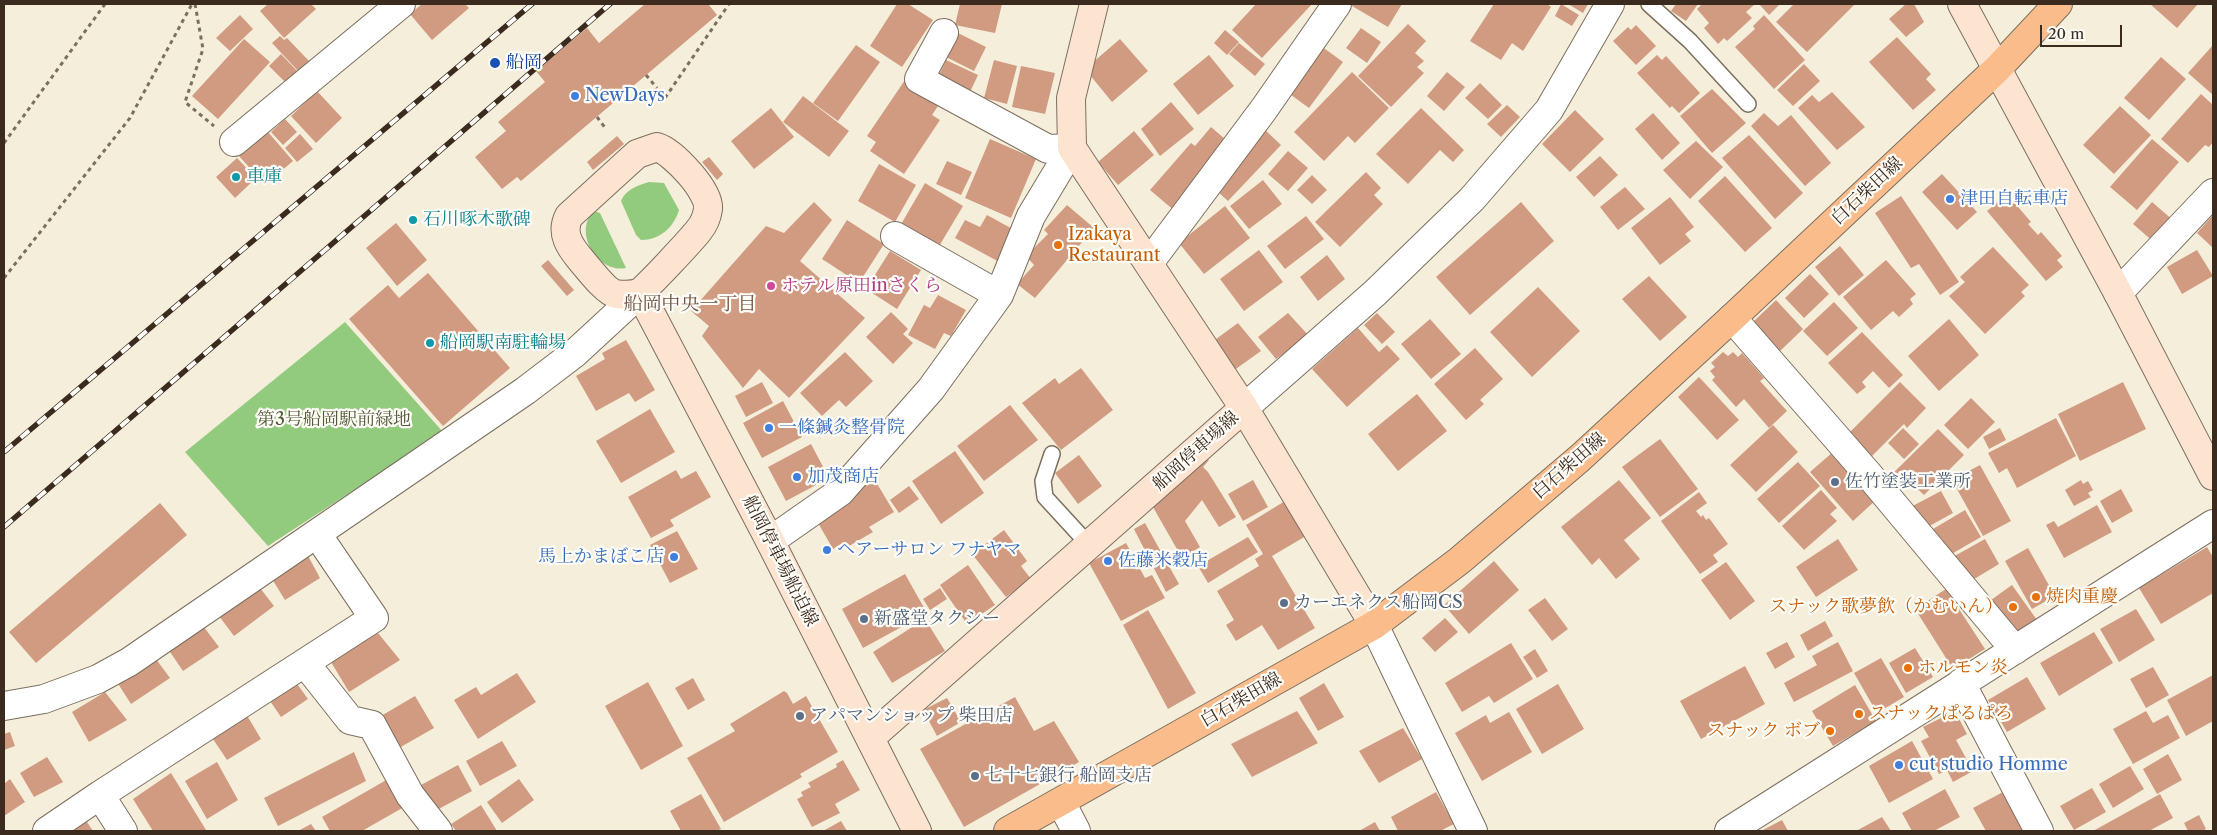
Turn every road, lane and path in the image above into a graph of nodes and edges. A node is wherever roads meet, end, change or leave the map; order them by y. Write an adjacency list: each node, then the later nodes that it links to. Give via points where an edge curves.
1 (105, 4): 20 (path)
2 (193, 4): 19 (path, via 203,49 185,102); 25 (path, via 130,118)
3 (401, 4): 19 (street)
4 (730, 4): 15 (path)
5 (1094, 4): 21 (street, via 1071,98)
6 (1338, 4): 24 (street)
7 (1610, 4): 30 (street, via 1549,110 1472,199 1374,293)
8 (1649, 4): 16 (lane, via 1690,41)
9 (1962, 4): 12 (street)
10 (2058, 4): 12 (main road, 白石柴田線)
11 (944, 33): 21 (street, via 919,79 1048,149)
12 (1996, 69): 27 (street); 29 (main road, 白石柴田線)
13 (646, 75): 14 (path)
14 (657, 88)
15 (664, 98)
16 (1748, 104)
17 (596, 117): 18 (path)
18 (606, 129)
19 (234, 142)
20 (4, 143)
21 (1072, 148): 24 (street, 船岡停車場線); 28 (street, via 1031,216)
22 (2213, 193): 27 (street)
23 (895, 236): 28 (street)
24 (1149, 263): 30 (street, 船岡停車場線)
25 (4, 278)
26 (640, 293): 26 (street, via 613,293 572,250 565,235 565,224 569,216 637,154 657,146 678,161 700,188 709,207 700,230); 34 (street, via 575,353 525,391); 35 (street, 船岡停車場船迫線)
27 (2118, 293): 32 (street)
28 (999, 295): 35 (street, via 931,389 840,492)
29 (1732, 318): 37 (main road, 白石柴田線, via 1580,458 1459,561); 38 (street)
30 (1244, 408): 36 (street, 船岡停車場線); 37 (street)
31 (1052, 454): 36 (lane, via 1043,481 1045,496)
32 (2213, 476)
33 (2213, 524): 38 (street)
34 (317, 534): 39 (street, via 374,618); 41 (street, via 98,679 44,699)
35 (770, 541): 42 (street, 船岡停車場船迫線)
36 (1090, 546): 42 (street, 船岡停車場線)
37 (1374, 625): 44 (main road, 白石柴田線); 51 (street)
38 (2014, 650): 40 (street)
39 (305, 663): 43 (street); 47 (street, via 350,720 372,725 410,795)
40 (1961, 683): 52 (street); 53 (street)
41 (4, 706)
42 (870, 738): 48 (street, 船岡停車場船迫線)
43 (100, 795): 45 (street); 46 (street)
44 (1061, 802): 49 (main road, 白石柴田線); 50 (street)
45 (48, 831)
46 (123, 831)
47 (438, 831)
48 (916, 831)
49 (1008, 831)
50 (1076, 831)
51 (1473, 831)
52 (1729, 831)
53 (2039, 831)

